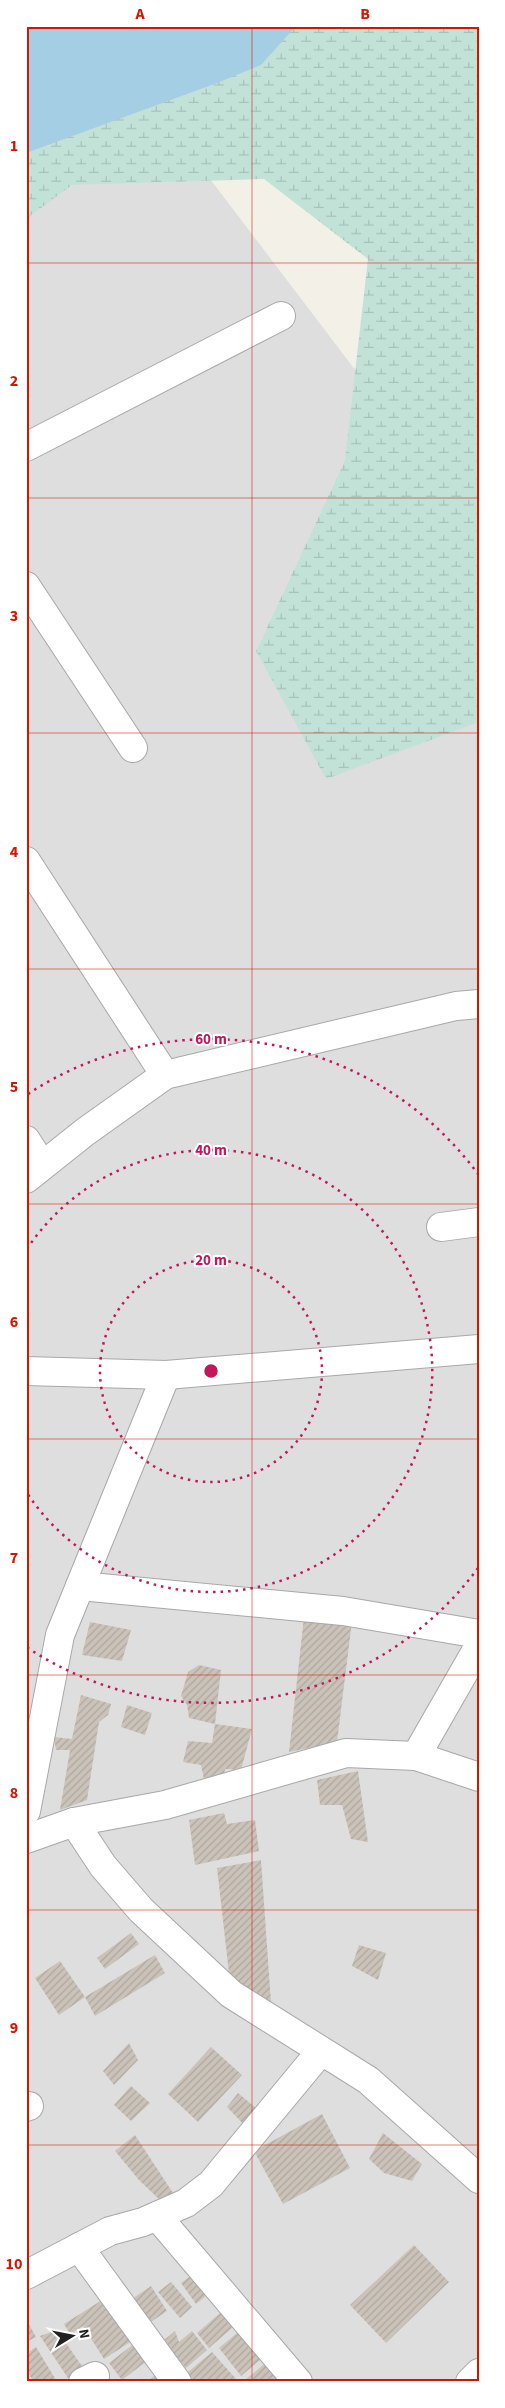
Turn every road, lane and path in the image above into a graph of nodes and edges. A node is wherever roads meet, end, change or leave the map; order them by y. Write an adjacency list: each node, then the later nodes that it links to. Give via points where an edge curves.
1 (281, 316): 2 (street)
2 (26, 447)
3 (26, 586): 4 (street)
4 (133, 748)
5 (26, 861): 7 (street)
6 (479, 1004): 7 (street, via 456,1006)
7 (165, 1075): 9 (street)
8 (26, 1140): 9 (street)
9 (34, 1172)
10 (479, 1222): 11 (street)
11 (442, 1226)
12 (479, 1349): 13 (street)
13 (166, 1375): 14 (street); 15 (street)
14 (29, 1378)
15 (80, 1586): 16 (street, via 343,1611); 20 (street, via 60,1635)
16 (479, 1634)
17 (479, 1646): 18 (street)
18 (416, 1756): 19 (street); 21 (street, via 346,1752 165,1805)
19 (479, 1777)
20 (26, 1811)
21 (74, 1822): 22 (street); 23 (street, via 103,1866 141,1910 224,1988)
22 (26, 1839)
23 (321, 2051): 24 (street, via 368,2080); 25 (street, via 211,2184 186,2203)
24 (479, 2179)
25 (157, 2216): 26 (street, via 110,2230); 30 (street)
26 (79, 2247): 27 (street); 29 (street)
27 (26, 2275)
28 (479, 2373): 31 (street)
29 (176, 2382)
30 (298, 2382)
31 (470, 2382)

